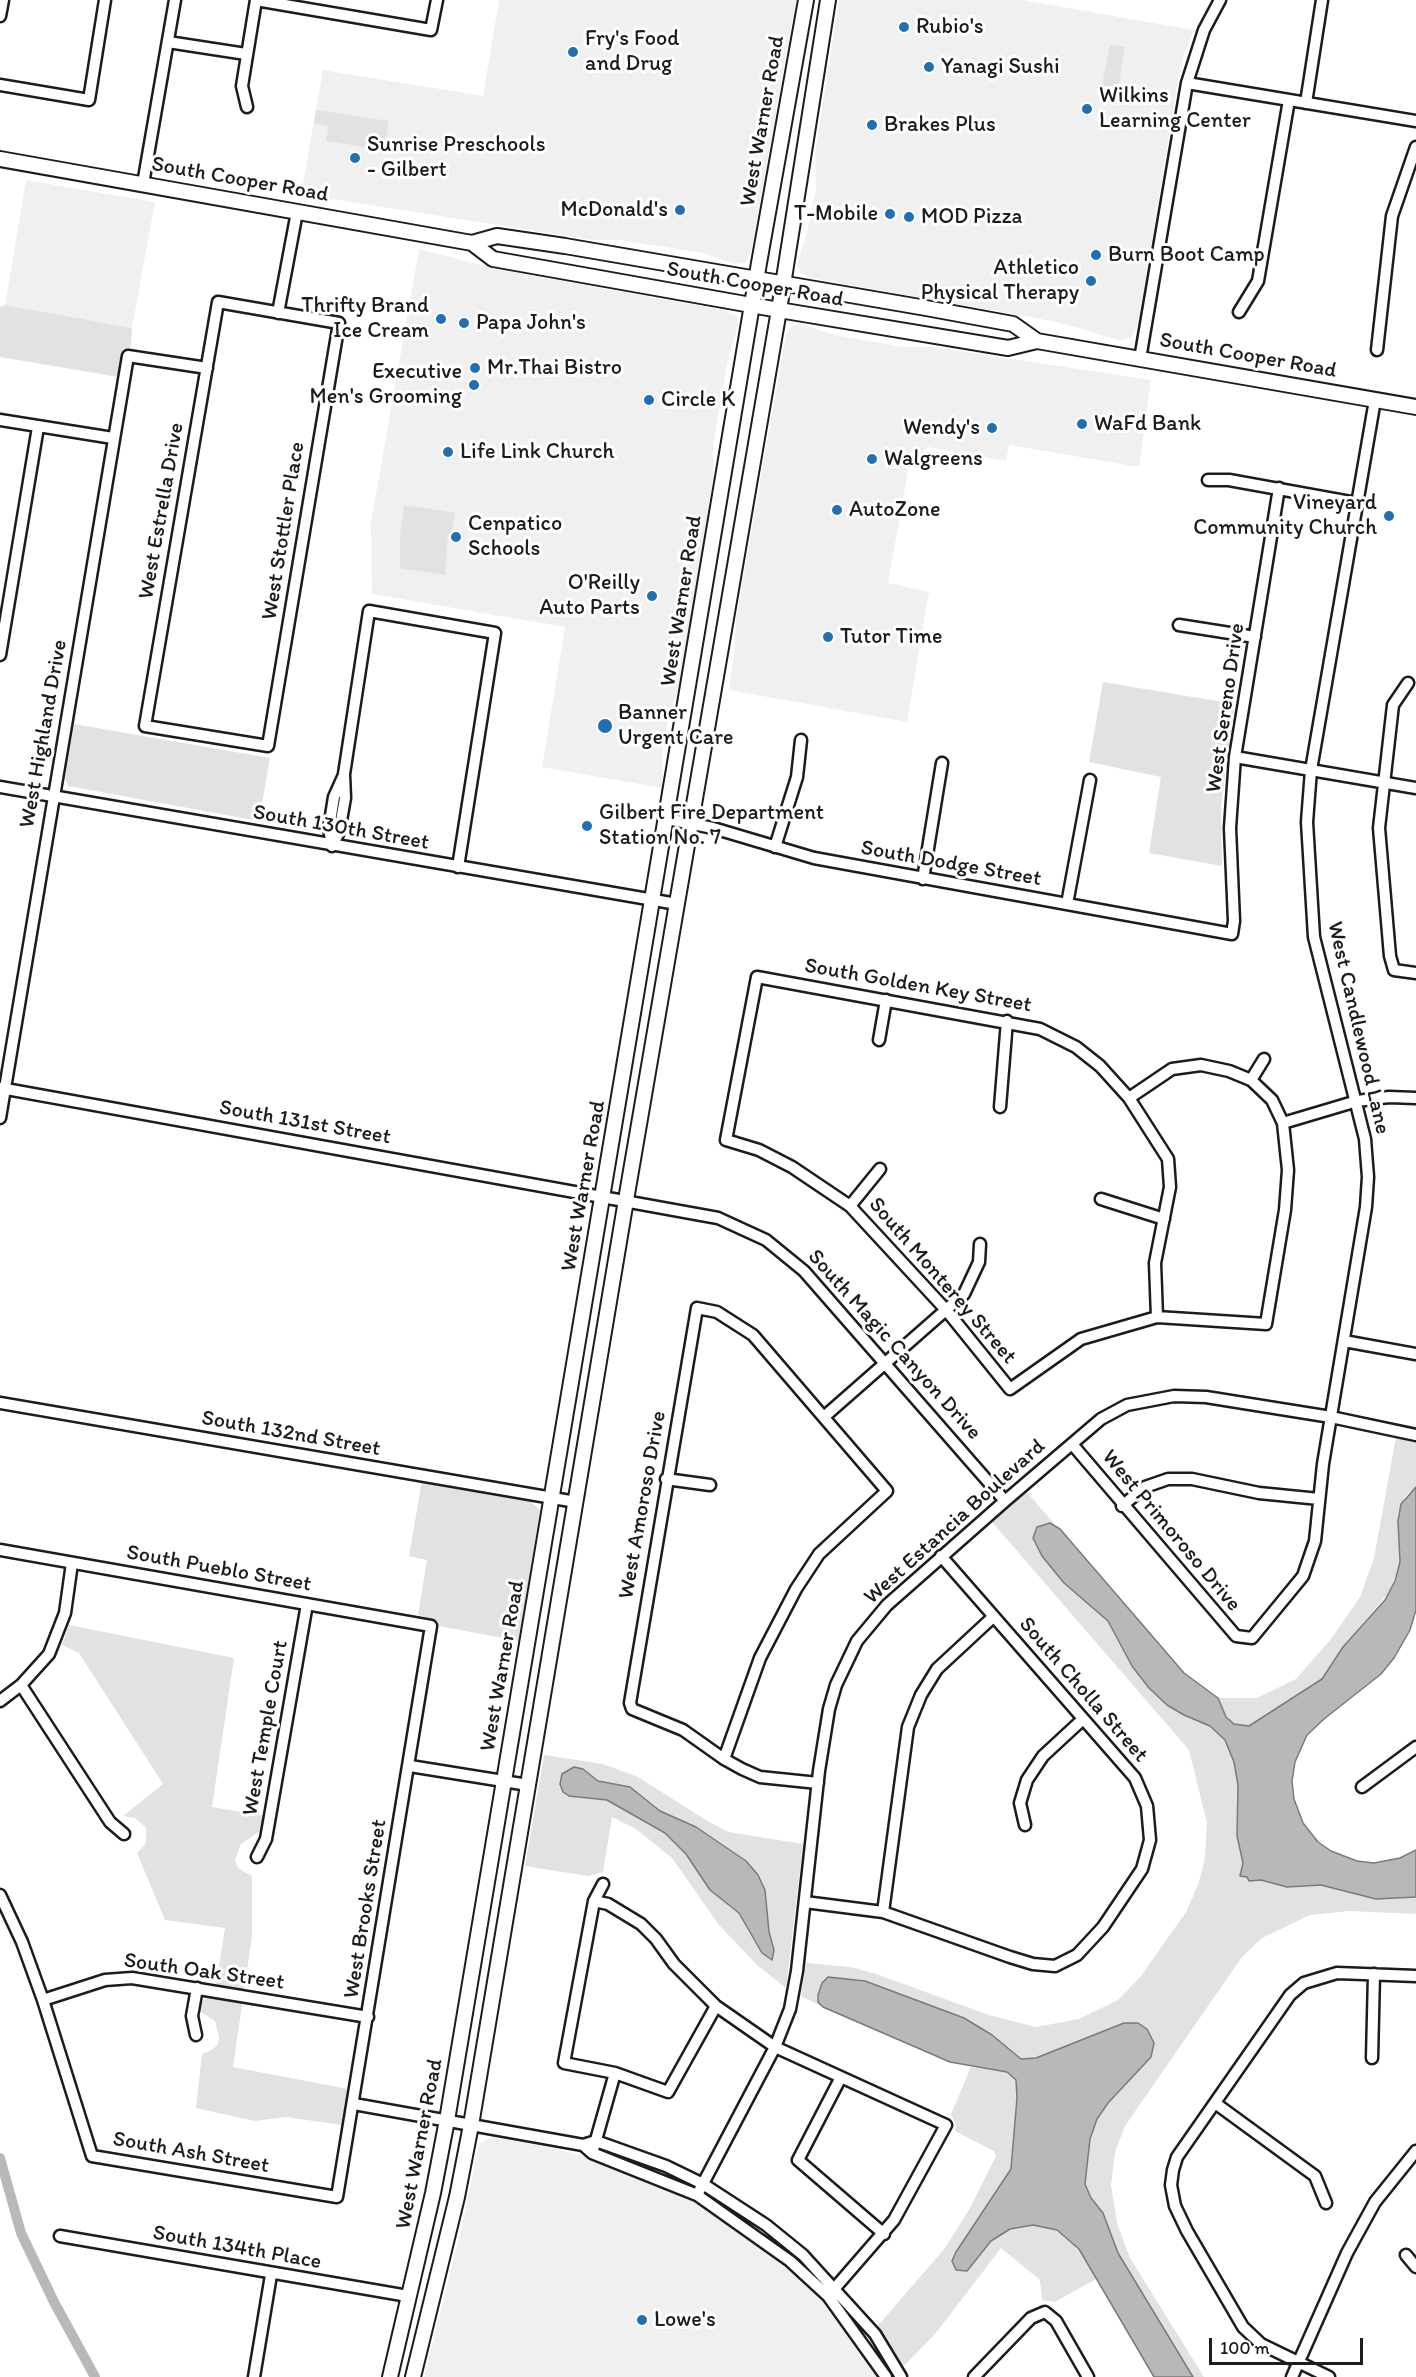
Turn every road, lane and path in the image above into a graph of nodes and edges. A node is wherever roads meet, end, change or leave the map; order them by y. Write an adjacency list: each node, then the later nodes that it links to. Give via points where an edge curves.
1 (3, 0): 10 (street)
2 (105, 0): 14 (street, via 89,100)
3 (175, 0): 11 (street)
4 (256, 0): 5 (street, via 431,30); 12 (street)
5 (437, 0)
6 (1220, 0): 13 (street, via 1204,30)
7 (1322, 0): 16 (street)
8 (806, 1): 9 (main road); 24 (main road, West Warner Road)
9 (827, 2): 25 (main road, West Warner Road)
10 (0, 16)
11 (168, 42): 12 (street); 21 (street)
12 (246, 54): 17 (street, via 242,86)
13 (1186, 82): 15 (street); 32 (street)
14 (0, 85)
15 (1289, 100): 16 (street); 28 (street, via 1258,281)
16 (1306, 103): 18 (street)
17 (247, 107)
18 (1416, 121)
19 (1416, 147): 31 (street, via 1392,216)
20 (0, 159): 21 (main road, South Cooper Road)
21 (143, 184): 22 (main road, South Cooper Road)
22 (297, 212): 23 (main road, South Cooper Road); 29 (street)
23 (472, 243): 24 (main road, South Cooper Road, via 497,237); 26 (main road, South Cooper Road, via 493,259)
24 (756, 279): 25 (main road, South Cooper Road); 26 (main road, West Warner Road)
25 (783, 283): 27 (main road, West Warner Road); 30 (main road, South Cooper Road, via 1013,324)
26 (752, 305): 27 (main road, South Cooper Road); 43 (main road, West Warner Road)
27 (779, 310): 30 (main road, South Cooper Road, via 1008,348); 44 (main road, West Warner Road)
28 (1239, 312)
29 (278, 313): 33 (street, West Estrella Drive, via 218,302); 48 (street, West Stottler Place, via 339,323 268,746)
30 (1037, 341): 32 (main road, South Cooper Road)
31 (1377, 350)
32 (1140, 359): 34 (main road, South Cooper Road)
33 (207, 368): 38 (street, West Highland Drive, via 128,356); 48 (street, West Estrella Drive)
34 (1375, 400): 35 (main road, South Cooper Road); 41 (street, West Candlewood Lane)
35 (1416, 407)
36 (0, 420): 37 (street)
37 (38, 427): 38 (street); 46 (street)
38 (113, 438): 57 (street, West Highland Drive)
39 (1208, 480): 40 (street)
40 (1279, 488): 41 (street); 45 (street, West Sereno Drive)
41 (1356, 502): 52 (street, West Candlewood Lane)
42 (1179, 625): 45 (street)
43 (698, 634): 44 (main road); 58 (main road, West Warner Road)
44 (723, 634): 59 (main road, West Warner Road)
45 (1255, 637): 50 (street, West Sereno Drive)
46 (0, 655)
47 (1408, 683): 54 (street, via 1393,705)
48 (145, 726)
49 (801, 740): 61 (street, via 797,777)
50 (1235, 757): 52 (street); 67 (street, West Sereno Drive, via 1230,828)
51 (942, 763): 63 (street)
52 (1311, 770): 54 (street); 77 (street, West Candlewood Lane, via 1307,861 1314,937)
53 (1090, 780): 66 (street)
54 (1383, 782): 56 (street); 68 (street, via 1379,828 1390,956 1394,970)
55 (0, 787): 57 (street, South 130th Street)
56 (1416, 788)
57 (53, 796): 60 (street, South 130th Street); 74 (street, West Highland Drive)
58 (667, 819): 59 (street, South Dodge Street); 64 (main road, West Warner Road)
59 (690, 824): 61 (street, South Dodge Street); 65 (main road, West Warner Road)
60 (332, 846): 62 (street, South 130th Street); 62 (street, via 339,832 345,798 344,774 369,611 495,633)
61 (775, 847): 63 (street, South Dodge Street)
62 (458, 867): 64 (street, South 130th Street)
63 (923, 879): 66 (street, South Dodge Street)
64 (653, 900): 65 (street, South 130th Street); 83 (main road, West Warner Road)
65 (677, 904): 85 (main road, West Warner Road)
66 (1068, 904): 67 (street, South Dodge Street)
67 (1232, 934)
68 (1416, 973)
69 (886, 1000): 70 (street, South Golden Key Street); 71 (street); 81 (street, South Golden Key Street, via 757,977)
70 (1007, 1021): 75 (street, South Golden Key Street, via 1040,1029 1076,1047); 78 (street)
71 (879, 1041)
72 (1264, 1059): 73 (street)
73 (1251, 1080): 75 (street, via 1201,1065 1172,1069); 80 (street, via 1272,1100)
74 (2, 1089): 79 (street, West Highland Drive); 83 (street, South 131st Street)
75 (1129, 1098): 87 (street, via 1167,1159 1170,1186)
76 (1416, 1098): 77 (street)
77 (1357, 1101): 80 (street); 91 (street, West Candlewood Lane, via 1365,1139 1368,1187)
78 (1000, 1107)
79 (0, 1118)
80 (1283, 1123): 90 (street, South Monterey Street, via 1288,1170 1285,1210 1266,1324)
81 (726, 1140): 86 (street, South Monterey Street, via 759,1150 792,1167)
82 (880, 1169): 86 (street)
83 (603, 1196): 85 (street, South Magic Canyon Drive); 102 (main road, West Warner Road)
84 (1101, 1199): 87 (street)
85 (626, 1200): 93 (street, South Magic Canyon Drive, via 718,1218 766,1240 804,1272); 104 (main road, West Warner Road)
86 (850, 1206): 89 (street, South Monterey Street)
87 (1164, 1219): 90 (street, via 1155,1263)
88 (981, 1244): 89 (street, via 979,1262 964,1294)
89 (947, 1311): 90 (street, South Monterey Street, via 1010,1389 1081,1339); 93 (street)
90 (1157, 1317)
91 (1344, 1341): 92 (street); 96 (street, West Candlewood Lane)
92 (1416, 1354)
93 (884, 1363): 95 (street); 103 (street, South Magic Canyon Drive)
94 (0, 1403): 102 (street, South 132nd Street)
95 (825, 1416): 99 (street, West Amoroso Drive, via 753,1335 717,1312 697,1308); 117 (street, via 887,1491 819,1554 796,1589 760,1658)
96 (1330, 1418): 97 (street, West Estancia Boulevard); 98 (street, West Estancia Boulevard, via 1206,1397 1174,1396 1127,1405 1101,1419); 101 (street, West Candlewood Lane)
97 (1416, 1436)
98 (1072, 1444): 103 (street, West Estancia Boulevard); 105 (street, West Primoroso Drive)
99 (666, 1479): 100 (street); 117 (street, West Amoroso Drive, via 630,1703 632,1709 683,1730)
100 (710, 1485)
101 (1319, 1499): 105 (street, via 1192,1479 1168,1479 1144,1487); 112 (street, West Candlewood Lane, via 1314,1548 1303,1576 1260,1630 1252,1638)
102 (552, 1500): 104 (street, South 132nd Street); 119 (main road, West Warner Road)
103 (1005, 1501): 107 (street, West Estancia Boulevard)
104 (576, 1502): 121 (main road, West Warner Road)
105 (1122, 1506): 112 (street, West Primoroso Drive, via 1233,1634)
106 (0, 1551): 108 (street, South Pueblo Street)
107 (941, 1556): 110 (street, South Cholla Street); 120 (street, West Estancia Boulevard, via 887,1605 857,1641 829,1709)
108 (72, 1563): 109 (street, South Pueblo Street); 113 (street, via 61,1627 49,1654)
109 (308, 1604): 111 (street, South Pueblo Street); 125 (street, West Temple Court, via 266,1839)
110 (993, 1617): 115 (street, South Cholla Street); 130 (street, via 937,1669 908,1727)
111 (431, 1626): 118 (street, West Brooks Street)
112 (1244, 1638)
113 (21, 1685): 114 (street); 124 (street, via 110,1822)
114 (0, 1701)
115 (1083, 1719): 123 (street, via 1043,1756 1027,1780 1020,1803); 130 (street, South Cholla Street, via 1135,1778 1147,1806 1150,1840 1142,1869 1119,1906 1077,1954 1055,1966 1033,1964)
116 (1416, 1747): 122 (street)
117 (724, 1759): 120 (street, via 760,1777)
118 (410, 1766): 119 (street); 136 (street, West Brooks Street)
119 (504, 1782): 121 (street); 144 (main road, West Warner Road)
120 (818, 1783): 129 (street, West Estancia Boulevard)
121 (528, 1785): 145 (main road, West Warner Road)
122 (1362, 1786)
123 (1025, 1825)
124 (124, 1834)
125 (257, 1857)
126 (603, 1884): 128 (street)
127 (0, 1895): 134 (street)
128 (594, 1901): 135 (street, via 608,1904 641,1924); 140 (street, via 564,2063)
129 (805, 1902): 130 (street); 138 (street, West Estancia Boulevard, via 790,2009)
130 (883, 1912)
131 (1374, 1974): 132 (street); 139 (street); 142 (street, via 1337,1974 1304,1983 1290,1995)
132 (1416, 1976)
133 (196, 1988): 134 (street, South Oak Street, via 121,1978); 136 (street, South Oak Street); 137 (street, via 192,2016)
134 (43, 2000): 152 (street, South Ash Street, via 92,2156)
135 (716, 2006): 138 (street); 140 (street, via 668,2092)
136 (368, 2017): 143 (street, West Brooks Street)
137 (196, 2035)
138 (775, 2048): 141 (street); 150 (street, West Estancia Boulevard)
139 (1372, 2058)
140 (615, 2073): 146 (street)
141 (840, 2079): 154 (street, via 798,2160); 154 (street, via 946,2125 906,2202)
142 (1215, 2103): 153 (street, via 1315,2176); 161 (street, via 1177,2157 1171,2186 1175,2206 1244,2327 1261,2344)
143 (354, 2104): 144 (street); 152 (street, West Brooks Street)
144 (447, 2120): 145 (street); 160 (main road, West Warner Road)
145 (471, 2125): 147 (street); 165 (main road, West Warner Road)
146 (596, 2141): 147 (street); 149 (street); 150 (street)
147 (583, 2145): 149 (street)
148 (1416, 2151): 161 (street, via 1375,2202 1324,2302)
149 (592, 2153): 151 (street)
150 (703, 2184): 151 (street, West Estancia Boulevard); 159 (street, via 788,2242)
151 (697, 2195): 159 (street)
152 (337, 2197)
153 (1326, 2203)
154 (884, 2234): 159 (street)
155 (60, 2236): 158 (street, South 134th Place)
156 (1406, 2255): 157 (street)
157 (1416, 2267)
158 (271, 2275): 160 (street, South 134th Place); 163 (street)
159 (832, 2292): 166 (street); 167 (street, via 875,2334)
160 (408, 2296): 164 (main road, West Warner Road)
161 (1299, 2363): 169 (street); 170 (street)
162 (978, 2376): 168 (street, via 1030,2318 1045,2312 1056,2321)
163 (254, 2377)
164 (390, 2377)
165 (413, 2377)
166 (886, 2377)
167 (901, 2377)
168 (1088, 2377)
169 (1292, 2377)
170 (1329, 2377)

